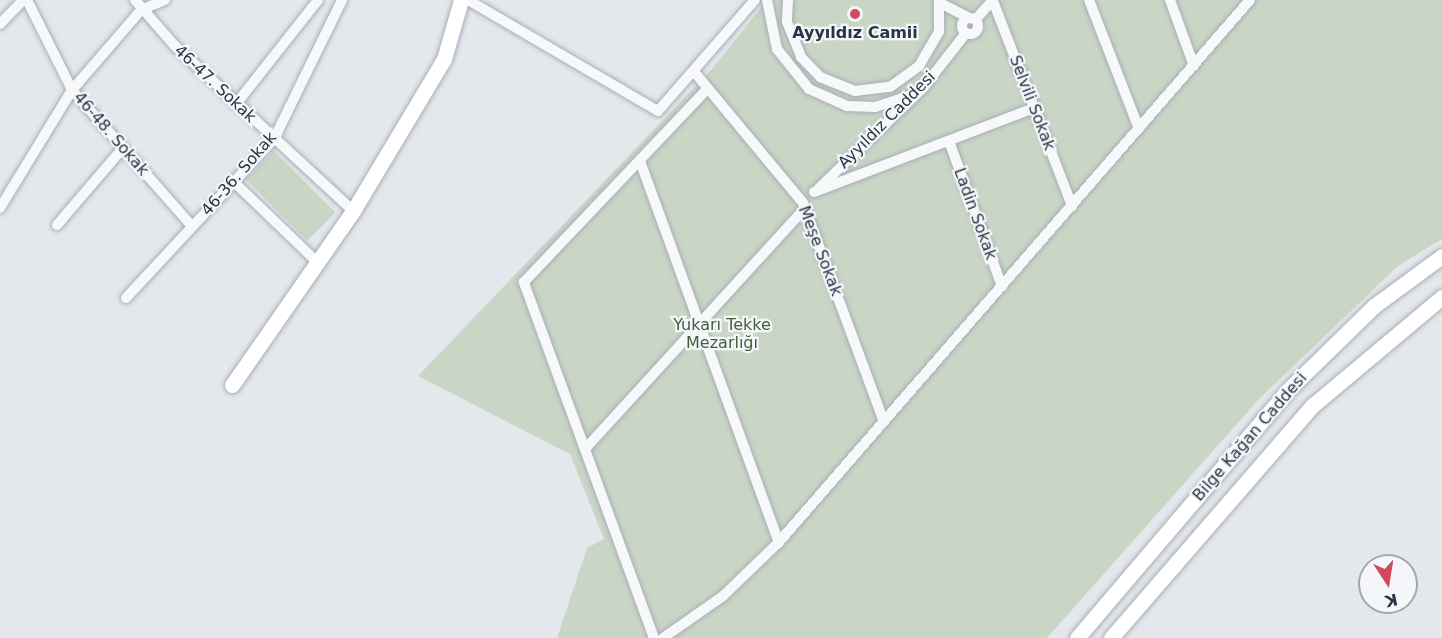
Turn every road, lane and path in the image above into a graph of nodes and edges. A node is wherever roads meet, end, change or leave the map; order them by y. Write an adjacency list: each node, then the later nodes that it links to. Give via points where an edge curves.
1 (25, 0): 16 (street); 22 (street, 46-48. Sokak)
2 (135, 0): 15 (street, 46-47. Sokak)
3 (165, 0): 15 (street)
4 (318, 0): 24 (street)
5 (342, 0): 27 (street, 46-36. Sokak)
6 (461, 0): 36 (main road, via 444,59)
7 (468, 0): 20 (street, via 658,111)
8 (788, 0): 18 (street, via 787,22 801,57 820,77 855,91 890,87 912,73 928,56)
9 (993, 0): 17 (street, Ayyıldız Caddesi); 25 (street, Selvili Sokak)
10 (1089, 0): 26 (street)
11 (1170, 0): 19 (street)
12 (762, 1): 20 (street); 23 (street, via 777,49 809,89 847,106 875,106)
13 (940, 1): 17 (street); 18 (street)
14 (1248, 1): 19 (street)
15 (141, 10): 22 (street); 24 (street, 46-47. Sokak)
16 (0, 24)
17 (968, 24): 18 (street); 23 (street, Ayyıldız Caddesi)
18 (940, 26)
19 (1194, 66): 26 (street)
20 (696, 74): 21 (street, Meşe Sokak)
21 (708, 88): 30 (street); 33 (street, Meşe Sokak)
22 (72, 90): 29 (street, 46-48. Sokak); 35 (street)
23 (916, 94): 32 (street, Ayyıldız Caddesi)
24 (236, 104): 27 (street, 46-47. Sokak)
25 (1034, 108): 28 (street); 34 (street, Selvili Sokak)
26 (1138, 129): 34 (street)
27 (274, 139): 31 (street, 46-36. Sokak); 36 (street, 46-47. Sokak)
28 (949, 141): 32 (street); 41 (street, Ladin Sokak)
29 (123, 148): 37 (street); 38 (street, 46-48. Sokak)
30 (639, 161): 44 (street); 47 (street, via 524,282)
31 (234, 182): 38 (street, 46-36. Sokak); 40 (street)
32 (814, 192): 33 (street, Ayyıldız Caddesi)
33 (804, 205): 44 (street, Ayyıldız Caddesi); 46 (street, Meşe Sokak)
34 (1072, 206): 41 (street)
35 (0, 208)
36 (353, 211): 40 (main road)
37 (57, 225)
38 (192, 226): 43 (street, 46-36. Sokak)
39 (1442, 256): 51 (main road, Bilge Kağan Caddesi, via 1374,306 1289,389)
40 (317, 262): 45 (main road)
41 (1002, 287): 46 (street)
42 (1442, 297): 52 (main road, Bilge Kağan Caddesi, via 1312,406)
43 (126, 298)
44 (699, 324): 47 (street, Ayyıldız Caddesi); 48 (street)
45 (232, 385)
46 (884, 422): 48 (street)
47 (585, 449): 49 (street)
48 (779, 542): 50 (street, via 723,596)
49 (654, 638)
50 (663, 638)
51 (1077, 638)
52 (1111, 638)

